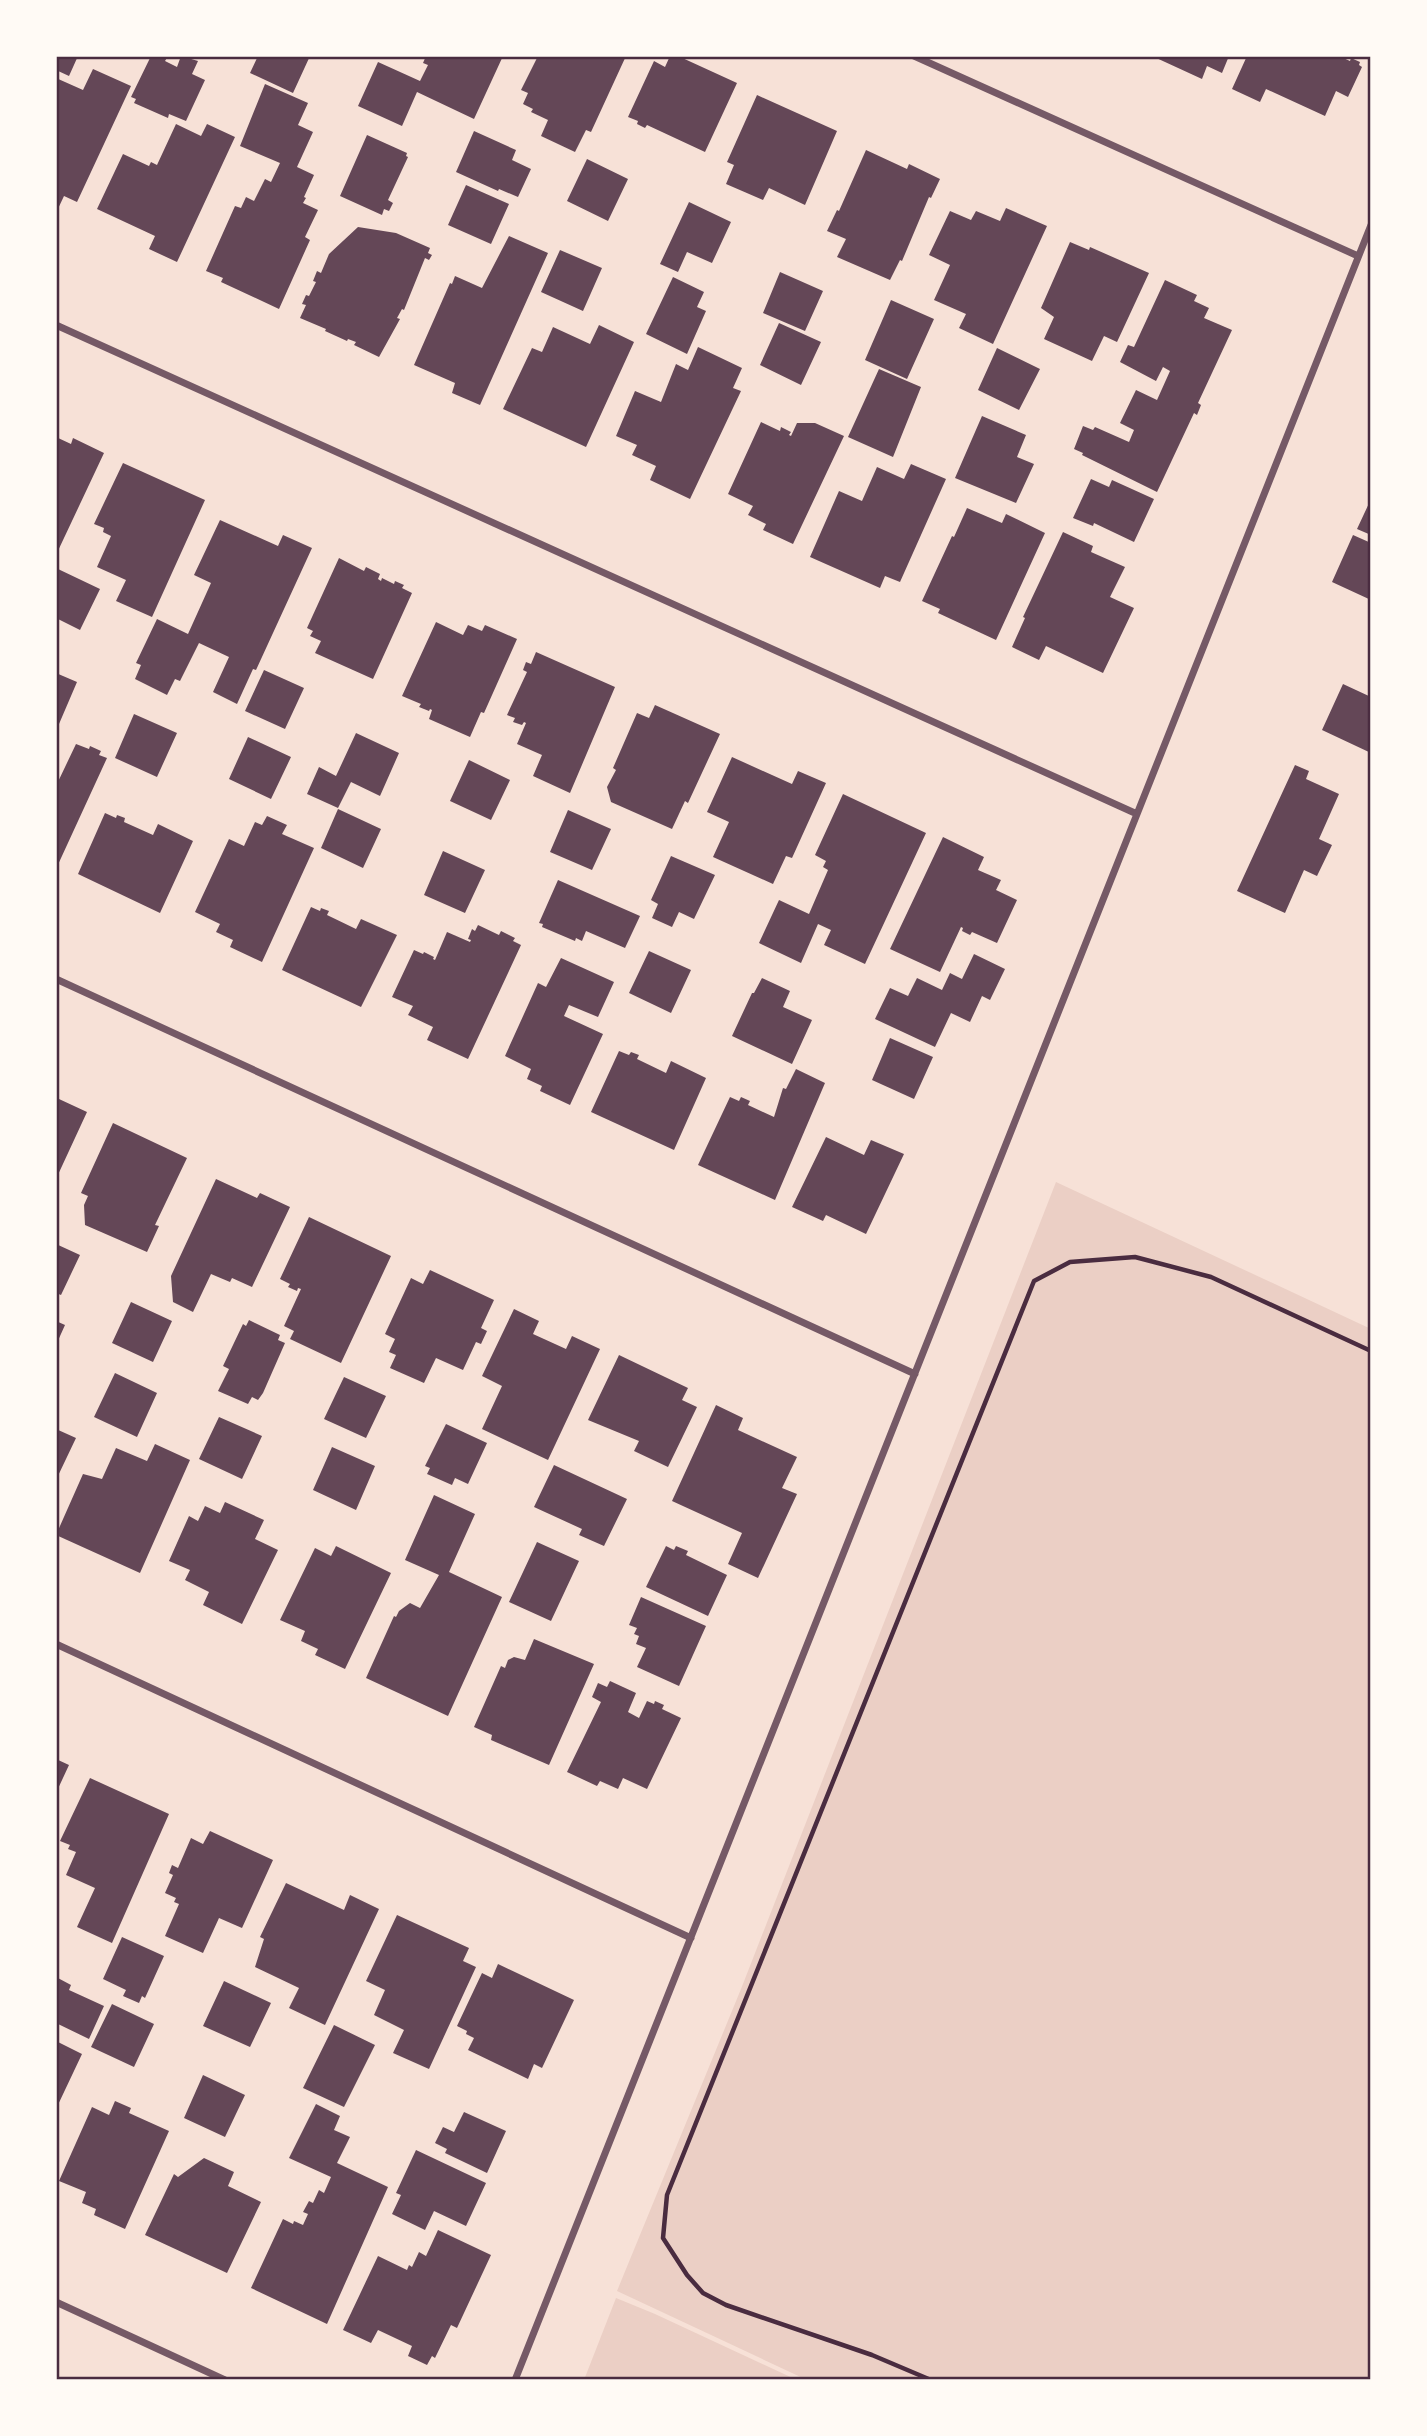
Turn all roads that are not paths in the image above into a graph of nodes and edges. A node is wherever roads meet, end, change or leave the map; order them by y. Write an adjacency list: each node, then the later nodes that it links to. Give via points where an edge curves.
1 (914, 56): 3 (street)
2 (1371, 225): 3 (street)
3 (1358, 256): 5 (street)
4 (56, 325): 5 (street)
5 (1137, 814): 7 (street)
6 (56, 979): 7 (street)
7 (915, 1374): 9 (street)
8 (56, 1644): 9 (street)
9 (691, 1938): 12 (street)
10 (56, 2302): 11 (street)
11 (225, 2380)
12 (515, 2380)

